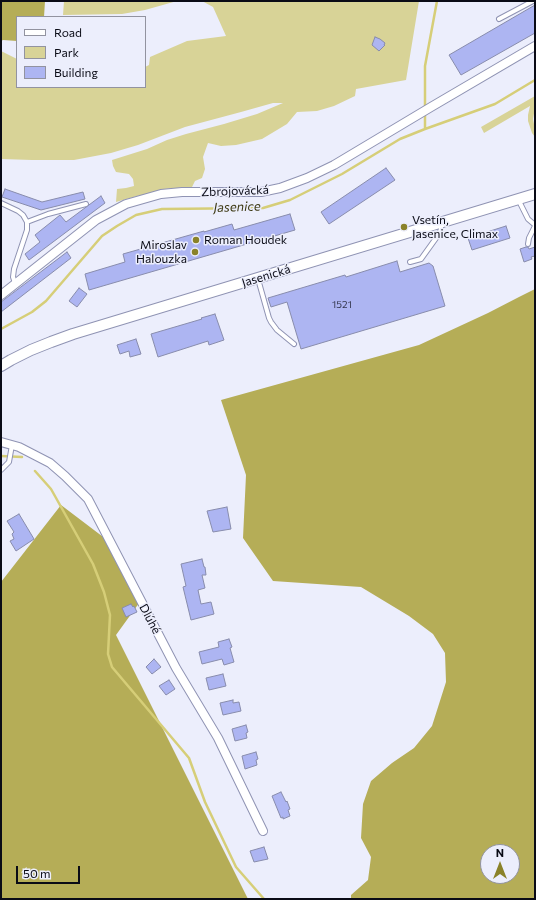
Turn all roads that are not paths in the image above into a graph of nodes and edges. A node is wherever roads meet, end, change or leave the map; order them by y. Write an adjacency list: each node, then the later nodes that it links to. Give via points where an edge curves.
1 (533, 1): 2 (lane)
2 (499, 19)
3 (535, 46): 14 (street, Zbrojovácká, via 327,169 307,178 261,192 182,192 162,194 126,204 96,220)
4 (535, 194): 5 (street, Jasenická)
5 (518, 199): 9 (street, Jasenická); 10 (lane, via 528,219)
6 (1, 203): 8 (lane, via 18,211)
7 (86, 204): 8 (lane)
8 (27, 222): 14 (lane, via 27,230 14,269)
9 (441, 223): 12 (lane, via 439,234 421,259); 13 (street, Jasenická)
10 (535, 225): 11 (lane)
11 (528, 244)
12 (410, 262)
13 (258, 278): 16 (lane, via 271,322); 17 (street, Jasenická, via 73,334 31,350)
14 (15, 283): 15 (street, Zbrojovácká)
15 (1, 295)
16 (294, 344)
17 (1, 366)
18 (1, 442): 19 (street, Dlúhé)
19 (12, 448): 20 (lane, via 10,460); 21 (street, Dlúhé, via 25,450 50,463 88,499 176,668 218,738)
20 (1, 470)
21 (263, 831)

